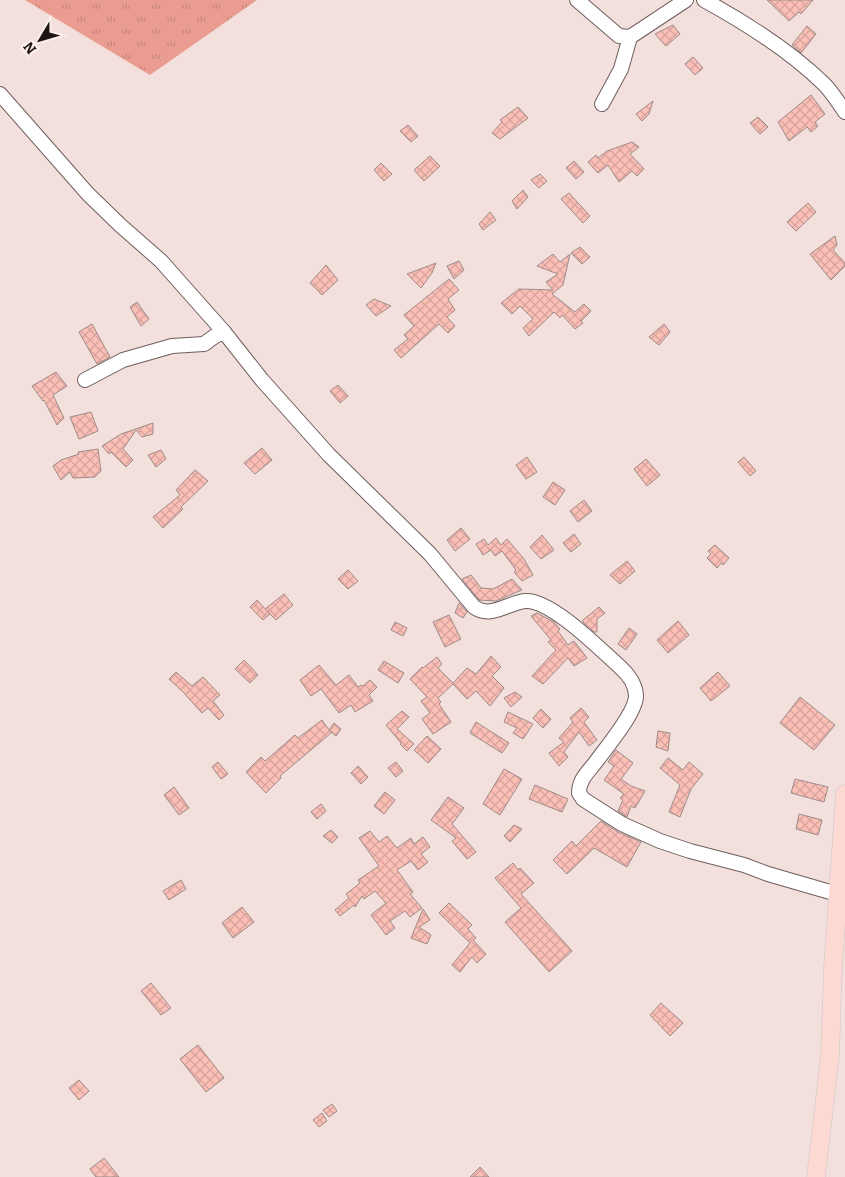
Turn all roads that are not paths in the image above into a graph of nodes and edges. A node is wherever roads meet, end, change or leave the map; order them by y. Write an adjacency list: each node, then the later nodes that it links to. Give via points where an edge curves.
1 (577, 0): 4 (street, via 619,36)
2 (686, 0): 4 (street)
3 (704, 0): 7 (street, via 766,37 796,60 825,85)
4 (630, 38): 6 (street, via 621,69)
5 (0, 94): 8 (street, via 88,194 161,260)
6 (602, 104)
7 (845, 112)
8 (224, 332): 9 (street, via 204,344 172,346 123,360); 11 (street, via 329,455 424,548 474,607 486,612 525,601 538,604 580,629 623,669 636,696 633,708 582,780 579,793 583,798 622,824 653,838)
9 (85, 380)
10 (845, 794): 11 (main road)
11 (837, 894): 12 (main road, via 830,1055)
12 (816, 1177)

